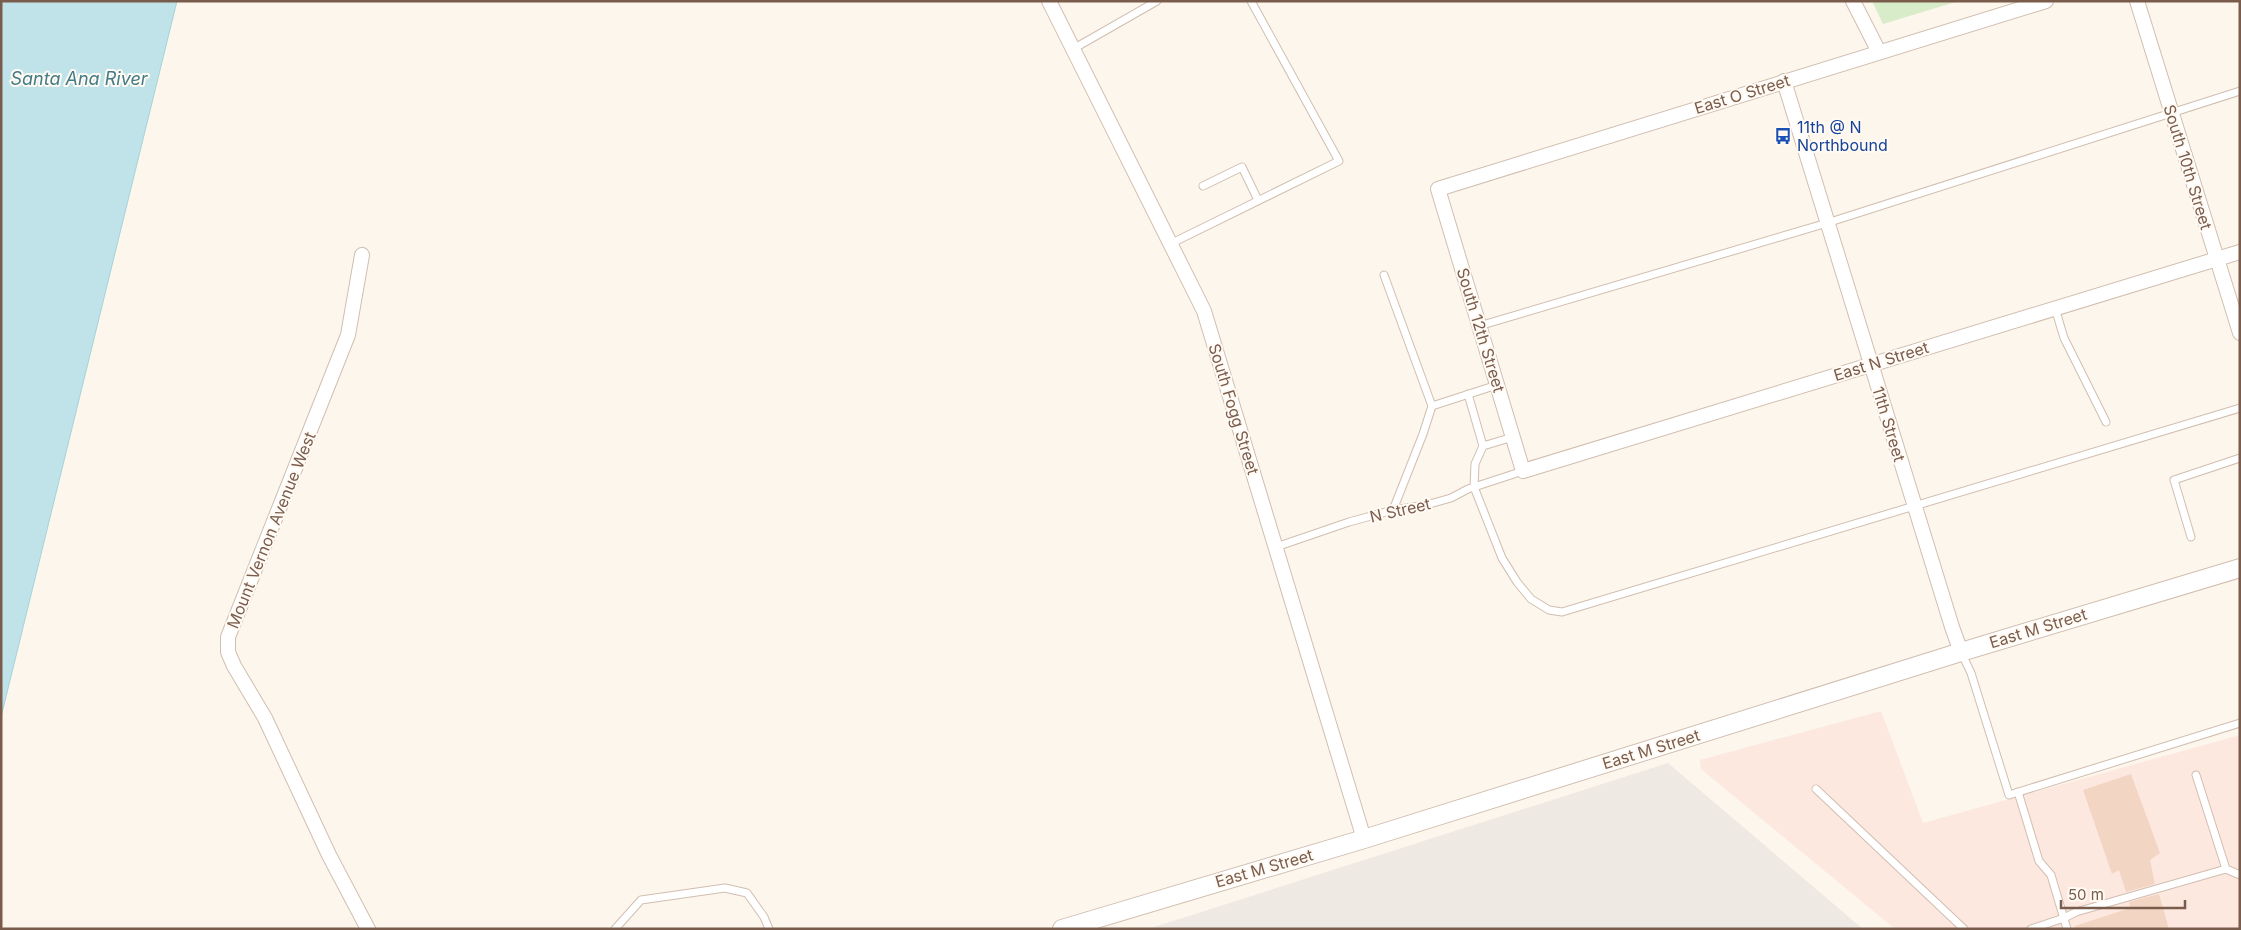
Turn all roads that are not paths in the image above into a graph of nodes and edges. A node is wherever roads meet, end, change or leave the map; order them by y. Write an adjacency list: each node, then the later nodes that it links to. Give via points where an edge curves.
1 (1050, 1): 7 (street, South Fogg Street)
2 (1157, 1): 7 (lane)
3 (1251, 1): 14 (lane, via 1339,161)
4 (1853, 1): 8 (street)
5 (2046, 1): 8 (street, East O Street)
6 (2137, 1): 11 (street, South 10th Street)
7 (1073, 49): 16 (street, South Fogg Street)
8 (1879, 52): 9 (street, East O Street)
9 (1784, 81): 13 (street, East O Street); 15 (street, 11th Street)
10 (2240, 91): 11 (lane)
11 (2171, 112): 15 (lane); 19 (street, South 10th Street)
12 (1203, 186): 14 (lane, via 1242,168)
13 (1438, 189): 22 (street, South 12th Street)
14 (1258, 200): 16 (lane)
15 (1827, 223): 22 (lane); 24 (street, 11th Street)
16 (1170, 244): 38 (street, South Fogg Street, via 1204,312)
17 (2240, 252): 19 (street, East N Street)
18 (362, 255): 49 (street, Mount Vernon Avenue West, via 348,335 228,637 228,652 265,718 329,855)
19 (2217, 260): 21 (street, East N Street); 23 (street, South 10th Street)
20 (1384, 274): 27 (lane)
21 (2055, 308): 24 (street, East N Street); 29 (lane, via 2064,338)
22 (1479, 326): 25 (street, South 12th Street)
23 (2240, 333)
24 (1870, 364): 33 (street, East N Street); 35 (street, 11th Street)
25 (1497, 385): 26 (lane); 30 (street, South 12th Street)
26 (1468, 394): 27 (lane); 31 (lane)
27 (1432, 406): 36 (lane)
28 (2240, 408): 35 (lane)
29 (2106, 422)
30 (1513, 437): 31 (lane); 33 (street, South 12th Street)
31 (1483, 446): 34 (lane, via 1475,464)
32 (2240, 458): 37 (lane, via 2174,480)
33 (1523, 470): 34 (lane, N Street)
34 (1474, 487): 35 (lane, via 1502,558 1517,582 1540,606 1562,612); 36 (lane, N Street, via 1451,498)
35 (1914, 505): 40 (street, 11th Street)
36 (1393, 510): 38 (lane, N Street)
37 (2190, 537)
38 (1276, 547): 45 (street, South Fogg Street)
39 (2240, 568): 40 (street, East M Street)
40 (1961, 652): 44 (lane, via 1971,673 2009,795); 45 (street, East M Street)
41 (2240, 723): 44 (lane)
42 (2196, 775): 46 (lane)
43 (1816, 789): 53 (lane)
44 (2018, 792): 48 (lane, via 2038,861 2051,875)
45 (1364, 839): 52 (street, East M Street)
46 (2226, 869): 47 (lane); 48 (lane)
47 (2240, 875)
48 (2064, 918): 54 (lane); 55 (lane)
49 (368, 929)
50 (615, 929): 51 (lane, via 640,900 725,888 747,893)
51 (769, 929)
52 (1062, 929)
53 (1964, 929)
54 (2031, 929)
55 (2067, 929)

